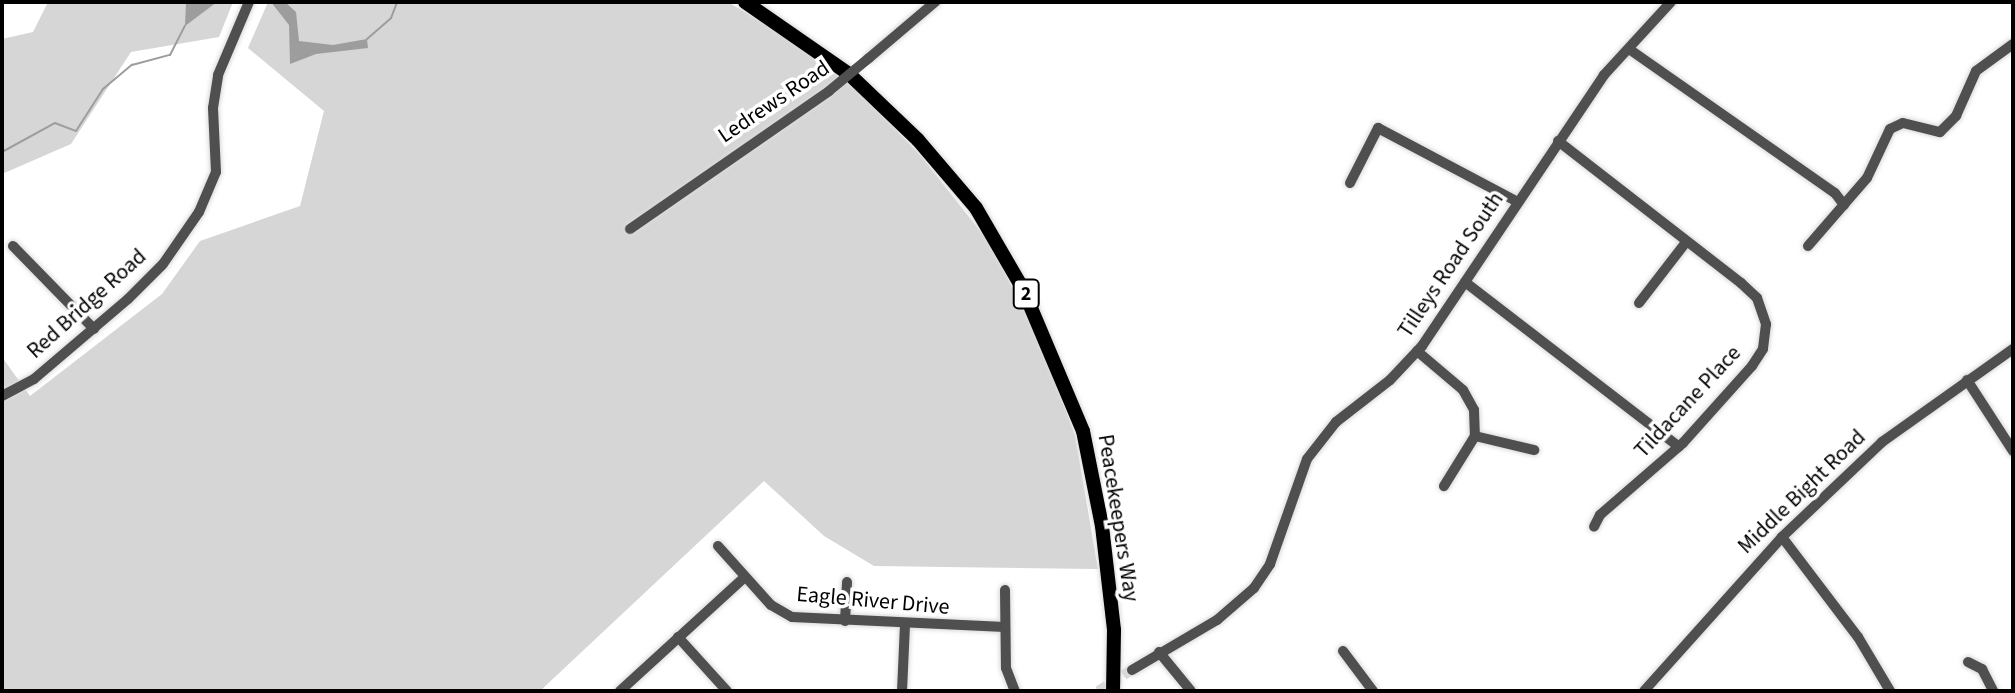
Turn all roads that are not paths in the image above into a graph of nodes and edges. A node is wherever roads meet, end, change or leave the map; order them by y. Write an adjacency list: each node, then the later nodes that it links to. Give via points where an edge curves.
1 (249, 2): 17 (street, Red Bridge Road, via 218,75 213,108 216,172 207,195 163,264)
2 (745, 2): 45 (highway, Peacekeepers Way / 2, via 849,74 918,140 976,208 1023,289 1083,431 1102,526 1114,630)
3 (935, 2): 11 (street, Ledrews Road, bridge, via 829,91)
4 (1671, 2): 6 (street, Tilleys Road South)
5 (2013, 44): 10 (street, via 1976,71 1956,116 1940,132 1903,123 1890,129 1867,178)
6 (1629, 49): 7 (street, Tilleys Road South); 10 (street, via 1835,193)
7 (1558, 141): 9 (street, Tilleys Road South); 12 (street, Tildacane Place)
8 (1350, 183): 9 (street, via 1378,128)
9 (1518, 202): 15 (street, Tilleys Road South)
10 (1844, 205): 14 (street)
11 (630, 229)
12 (1687, 241): 16 (street); 23 (street, Tildacane Place, via 1757,298 1766,332 1752,366)
13 (13, 246): 17 (street)
14 (1808, 246)
15 (1465, 282): 19 (street, Tilleys Road South); 23 (street)
16 (1639, 303)
17 (94, 329): 21 (street, Red Bridge Road, via 34,379)
18 (2013, 349): 20 (street, Middle Bight Road)
19 (1417, 351): 22 (street, via 1463,390 1474,410); 38 (street, Tilleys Road South, via 1336,422 1307,459 1270,564 1254,588 1217,620)
20 (1967, 380): 25 (street); 28 (street, Middle Bight Road, via 1882,442)
21 (2, 396)
22 (1475, 436): 24 (street); 26 (street)
23 (1679, 447): 27 (street, Tildacane Place)
24 (1534, 450)
25 (2013, 451)
26 (1444, 486)
27 (1594, 527)
28 (1782, 537): 48 (street, Middle Bight Road); 49 (street, via 1858,637)
29 (718, 546): 30 (street, Eagle River Drive)
30 (745, 577): 33 (street, Eagle River Drive, via 784,613); 36 (street)
31 (847, 582): 33 (street)
32 (1005, 590): 35 (street)
33 (845, 621): 34 (street, Eagle River Drive)
34 (905, 625): 35 (street, Eagle River Drive); 43 (street)
35 (1005, 627): 44 (street, via 1006,668)
36 (678, 637): 41 (street); 42 (street)
37 (1343, 651): 47 (street)
38 (1159, 652): 40 (street, Tilleys Road South); 46 (street)
39 (1968, 662): 50 (street, via 1982,669)
40 (1132, 670)
41 (620, 691)
42 (727, 691)
43 (902, 691)
44 (1015, 691)
45 (1113, 691)
46 (1191, 691)
47 (1373, 691)
48 (1644, 691)
49 (1890, 691)
50 (1993, 691)

